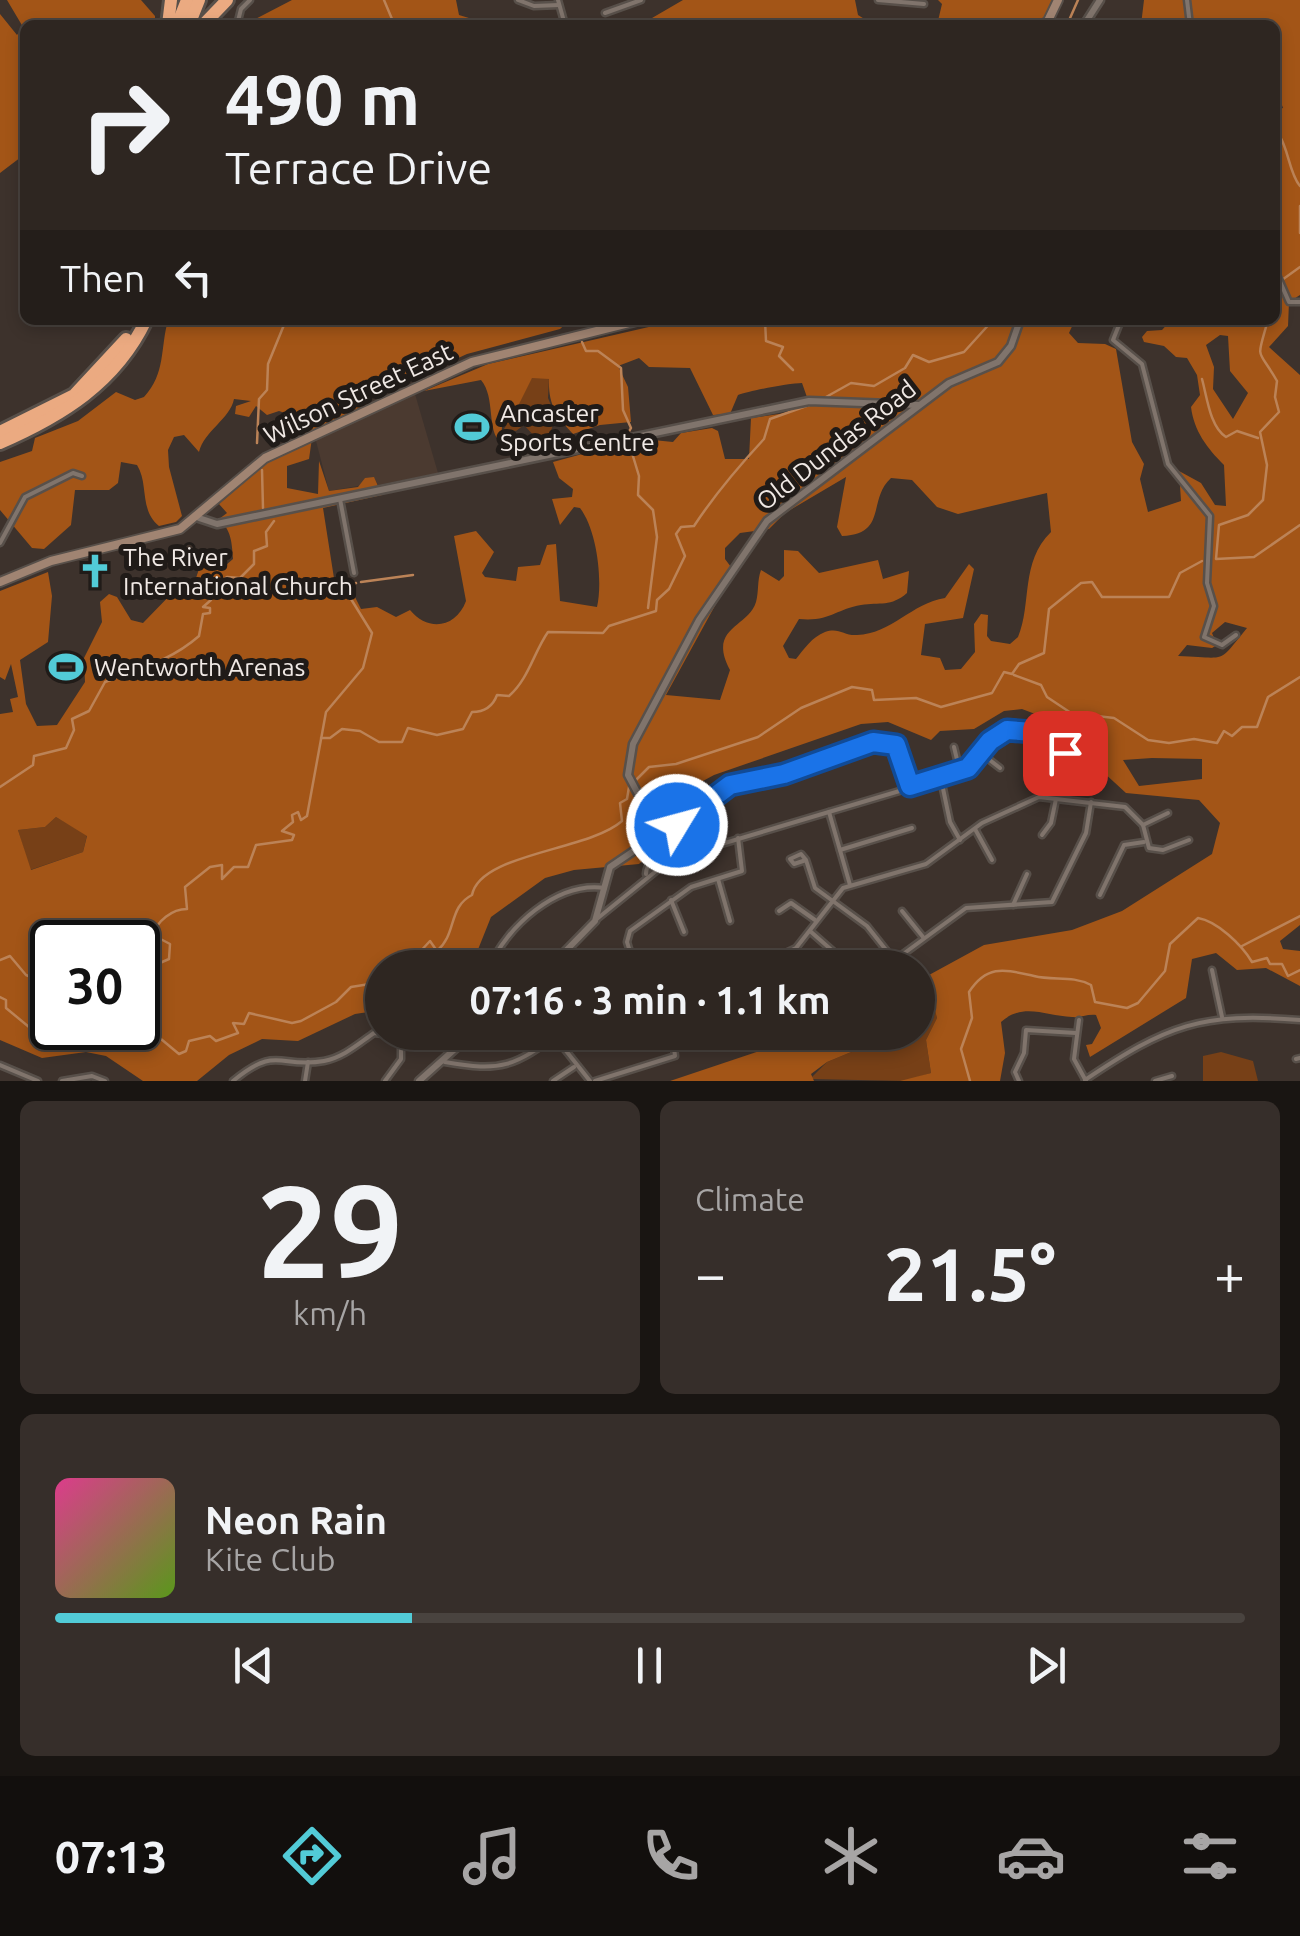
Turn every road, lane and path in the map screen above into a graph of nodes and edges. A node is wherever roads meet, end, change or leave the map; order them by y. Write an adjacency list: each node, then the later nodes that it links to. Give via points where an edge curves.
1 (226, 0): 8 (highway)
2 (518, 0): 5 (street)
3 (642, 0): 7 (street)
4 (878, 0): 6 (street)
5 (558, 3)
6 (924, 4)
7 (605, 12)
8 (208, 20)
9 (1280, 277): 10 (street, via 1289,302)
10 (1300, 302)
11 (134, 325): 17 (highway, via 114,356 74,395)
12 (143, 325): 18 (highway, via 94,391)
13 (620, 325): 21 (main road, Wilson Street East, via 472,362 265,458)
14 (1018, 325): 16 (street, Old Dundas Road, via 998,362 964,374)
15 (1119, 325): 25 (street, via 1113,340 1146,372 1168,464 1210,516 1207,582 1214,606 1204,638 1222,645)
16 (919, 405): 20 (street, via 809,401); 52 (street, Old Dundas Road, via 767,521 698,620 631,749 633,785 647,814 645,836 610,866)
17 (0, 432)
18 (0, 443)
19 (82, 476): 22 (street, via 72,473 30,493)
20 (340, 499): 21 (street, via 217,524); 23 (street)
21 (199, 518): 24 (main road, Wilson Street East)
22 (0, 543)
23 (354, 572)
24 (0, 582)
25 (1236, 635)
26 (954, 748): 30 (street)
27 (1065, 753): 28 (street, via 1019,728 998,734)
28 (982, 754): 29 (street); 30 (street)
29 (1000, 768)
30 (960, 772): 31 (street)
31 (940, 778): 32 (street); 42 (street)
32 (910, 786): 35 (street); 49 (street, via 896,745 884,740 730,785 677,825 646,865)
33 (1056, 797): 34 (street); 39 (street, via 1039,797); 40 (street)
34 (1091, 802): 37 (street, via 1125,807); 56 (street, via 1086,833 1056,898)
35 (828, 811): 41 (street); 45 (street)
36 (1168, 814): 37 (street)
37 (1144, 826): 44 (street)
38 (912, 828): 45 (street)
39 (975, 829): 42 (street); 47 (street)
40 (1042, 836)
41 (738, 838): 49 (street, via 670,858); 50 (street, via 744,867)
42 (960, 840): 51 (street, via 926,864)
43 (1189, 840): 44 (street, via 1162,850)
44 (1146, 843): 53 (street, via 1124,845)
45 (839, 850): 51 (street)
46 (806, 860): 55 (street, via 814,885)
47 (992, 860)
48 (1027, 874): 56 (street)
49 (647, 876): 60 (street)
50 (718, 879): 54 (street); 61 (street)
51 (850, 884): 55 (street)
52 (604, 888): 60 (street); 65 (street, via 555,898)
53 (1100, 895)
54 (670, 900): 63 (street); 67 (street, via 628,934)
55 (831, 900): 59 (street); 70 (street)
56 (1014, 905): 64 (street, via 966,908)
57 (779, 910): 59 (street, via 791,903)
58 (902, 911): 64 (street)
59 (817, 921): 62 (street)
60 (595, 922): 66 (street)
61 (730, 922)
62 (810, 931): 68 (street); 69 (street)
63 (684, 932)
64 (923, 937): 71 (street)
65 (499, 950)
66 (567, 950)
67 (631, 950)
68 (792, 950)
69 (832, 950)
70 (886, 950)
71 (907, 950)
72 (1212, 970): 73 (street)
73 (1222, 1017): 75 (street); 91 (street, via 1175,1027)
74 (1079, 1020): 76 (street)
75 (1300, 1020)
76 (1076, 1033): 91 (street, via 1074,1058); 101 (street, via 1026,1030 1015,1072)
77 (365, 1039): 85 (street, via 340,1056)
78 (401, 1050): 90 (street)
79 (454, 1050): 83 (street)
80 (534, 1050): 86 (street, via 492,1072)
81 (565, 1050): 88 (street)
82 (674, 1050): 100 (street, via 675,1056)
83 (449, 1054): 84 (street); 86 (street)
84 (440, 1061): 86 (street); 98 (street)
85 (308, 1062): 95 (street, via 270,1057); 96 (street)
86 (457, 1063)
87 (0, 1065): 92 (street)
88 (576, 1065): 99 (street); 100 (street)
89 (1172, 1076): 102 (street)
90 (387, 1078): 97 (street)
91 (1085, 1080)
92 (38, 1081)
93 (62, 1081): 94 (street)
94 (105, 1081)
95 (233, 1081)
96 (305, 1081)
97 (395, 1081)
98 (419, 1081)
99 (554, 1081)
100 (593, 1081)
101 (1019, 1081)
102 (1155, 1081)

